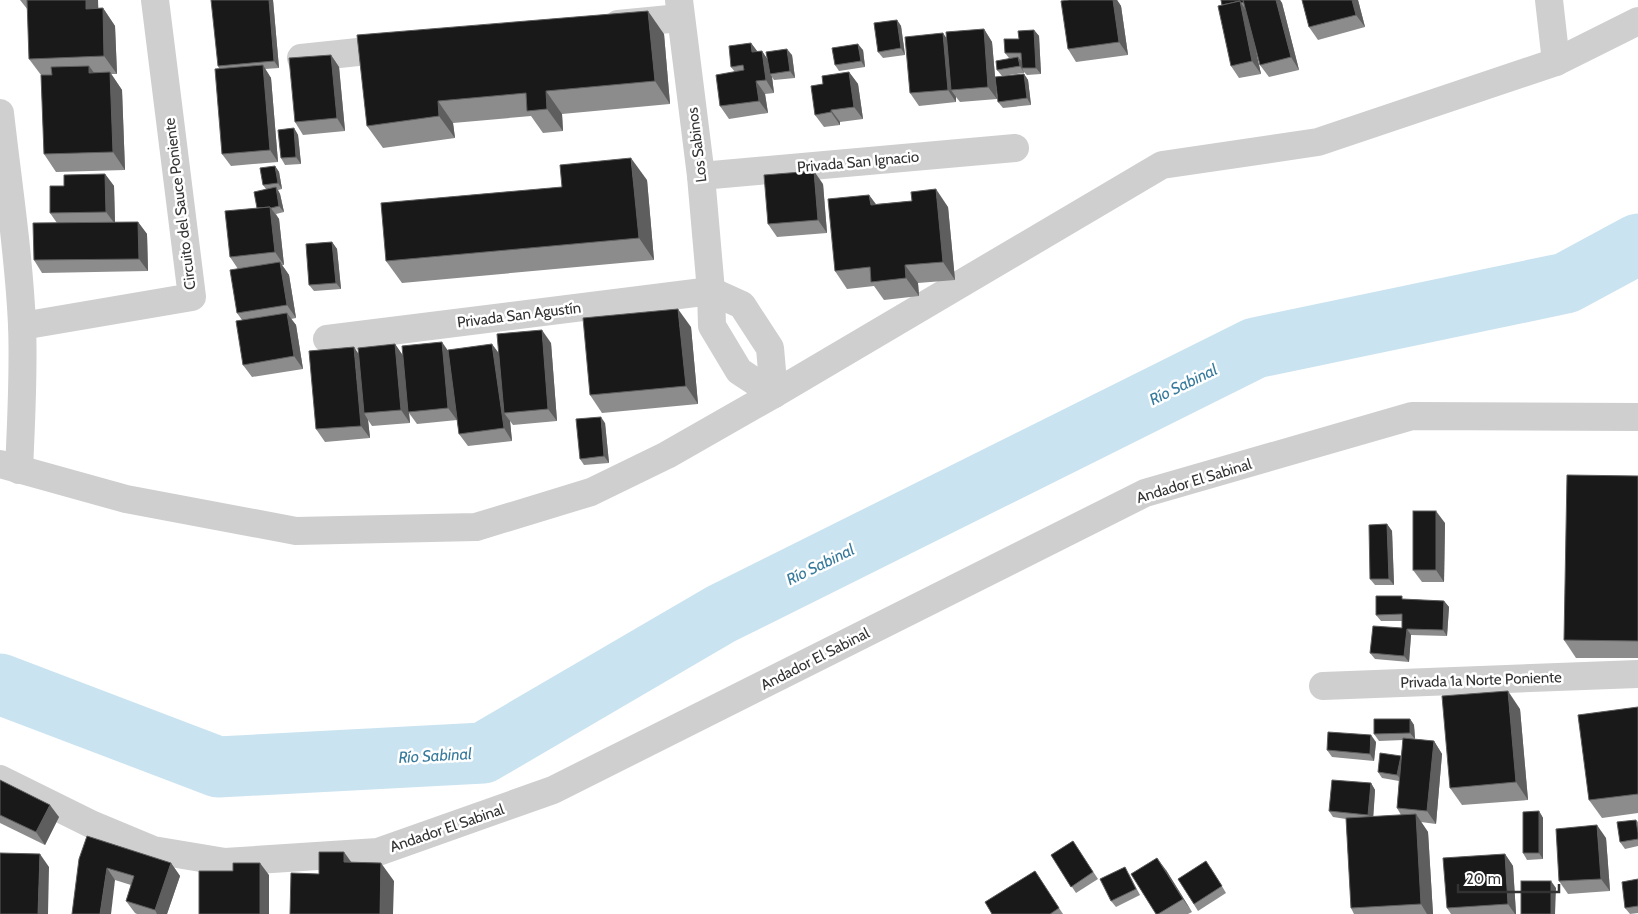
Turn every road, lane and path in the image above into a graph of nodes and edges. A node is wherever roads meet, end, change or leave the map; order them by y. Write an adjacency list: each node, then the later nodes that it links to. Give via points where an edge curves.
1 (155, 0): 13 (street, Circuito del Sauce Poniente, via 192,297)
2 (1549, 0): 8 (street)
3 (680, 9): 5 (street); 11 (street, Los Sabinos)
4 (1638, 21): 8 (street)
5 (593, 27)
6 (418, 45): 7 (street)
7 (301, 58)
8 (1556, 62): 15 (street, via 1318,142 1162,165)
9 (0, 114): 13 (street)
10 (1015, 148): 11 (street, Privada San Ignacio)
11 (701, 176): 12 (street, Los Sabinos)
12 (711, 291): 14 (street, Privada San Agustín); 15 (street, Los Sabinos, via 712,326 739,370); 15 (street, via 742,305 770,348)
13 (22, 326): 17 (street, via 22,420)
14 (327, 339)
15 (774, 394): 17 (street, via 591,492 476,527 296,532 126,499)
16 (1638, 418): 20 (street, Andador El Sabinal, via 1412,416 1145,493 553,790 378,852 225,862 153,850 93,826)
17 (10, 467)
18 (1638, 674): 19 (street, Privada 1a Norte Poniente)
19 (1323, 686)
20 (0, 779)

